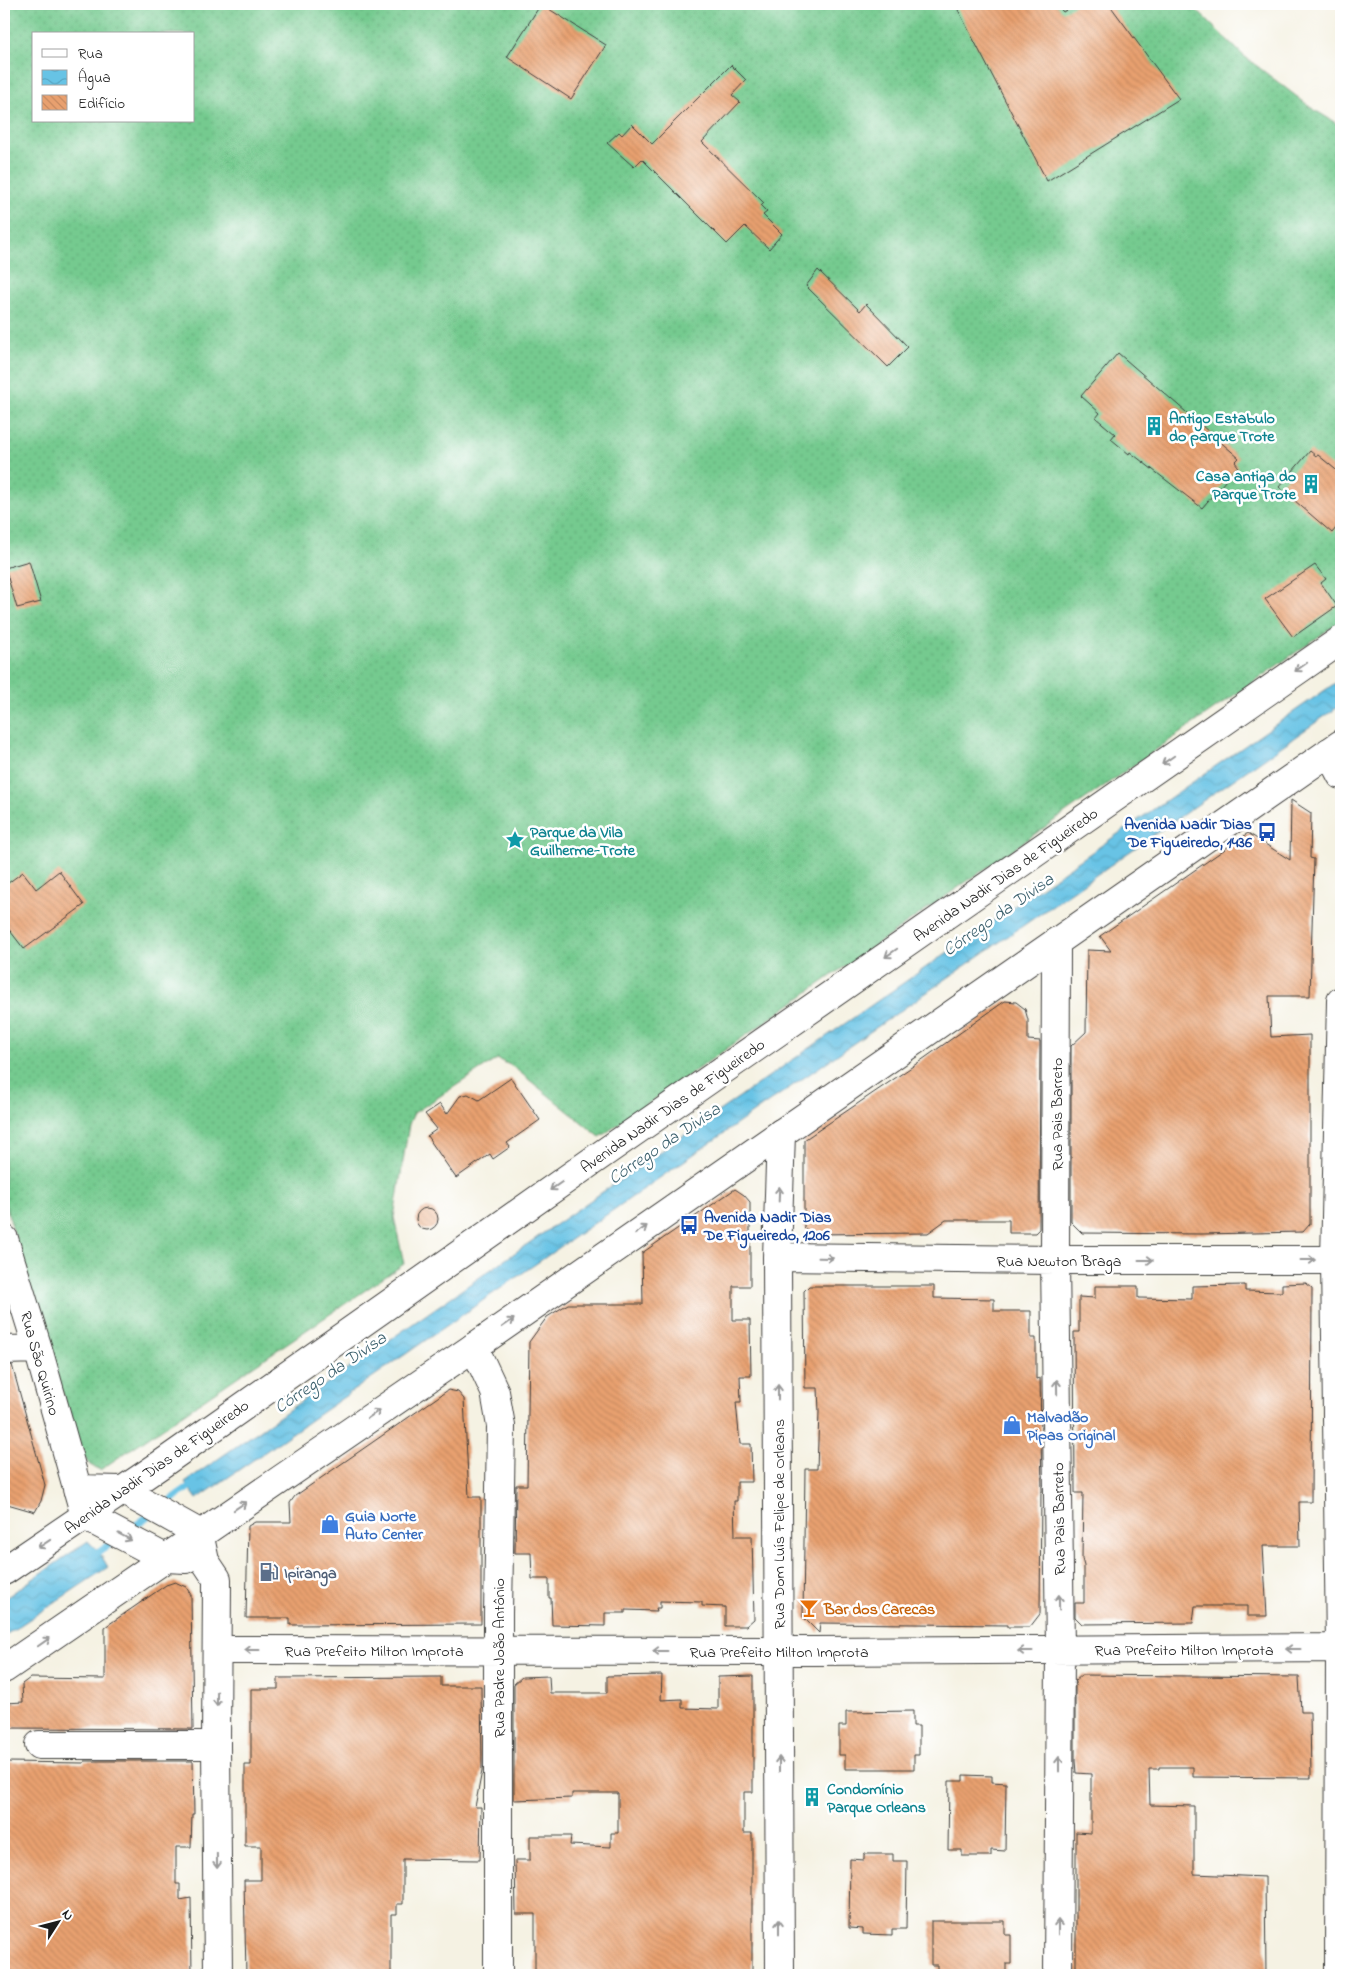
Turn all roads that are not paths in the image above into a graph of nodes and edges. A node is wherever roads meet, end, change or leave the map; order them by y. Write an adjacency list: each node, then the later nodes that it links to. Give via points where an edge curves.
1 (1341, 640): 14 (street, Avenida Nadir Dias de Figueiredo, one-way to 14)
2 (1337, 757): 3 (street)
3 (1056, 942): 5 (street); 8 (street, Rua Pais Barreto)
4 (1341, 1001): 9 (street)
5 (781, 1133): 7 (street, Rua Dom Luís Felipe de Orleans, one-way to 5); 10 (street, one-way to 5)
6 (4, 1238): 11 (street, Rua São Quirino)
7 (777, 1257): 8 (street, Rua Newton Braga, one-way to 8); 24 (street, Rua Dom Luís Felipe de Orleans, one-way to 7)
8 (1055, 1260): 9 (street, Rua Newton Braga, one-way to 9); 22 (street, Rua Pais Barreto, one-way to 8)
9 (1338, 1260): 20 (street)
10 (474, 1346): 16 (street, one-way to 10); 23 (street, Rua Padre João Antônio, via 495,1392 501,1426)
11 (38, 1349): 12 (street); 13 (street, Rua São Quirino)
12 (4, 1350)
13 (77, 1489): 14 (street); 15 (street, Rua São Quirino)
14 (122, 1490): 15 (street, Avenida Nadir Dias de Figueiredo); 16 (street)
15 (85, 1516): 17 (street, one-way to 17); 19 (street, Avenida Nadir Dias de Figueiredo, one-way to 19)
16 (200, 1533): 17 (street); 18 (street)
17 (165, 1558): 18 (street); 25 (street, one-way to 17)
18 (205, 1560): 21 (street, via 217,1579)
19 (4, 1571)
20 (1341, 1648): 22 (street, Rua Prefeito Milton Improta, one-way to 22); 32 (street)
21 (217, 1650): 23 (street, Rua Prefeito Milton Improta, one-way to 21); 27 (street, one-way to 27)
22 (1060, 1650): 24 (street, Rua Prefeito Milton Improta, one-way to 24); 31 (street, Rua Pais Barreto, one-way to 22)
23 (498, 1651): 24 (street, Rua Prefeito Milton Improta, one-way to 23); 29 (street, Rua Padre João Antônio)
24 (778, 1651): 30 (street, Rua Dom Luís Felipe de Orleans, one-way to 24)
25 (4, 1670)
26 (39, 1745): 27 (street)
27 (216, 1745): 28 (street, one-way to 28)
28 (218, 1975)
29 (498, 1975)
30 (780, 1975)
31 (1058, 1975)
32 (1339, 1975)

